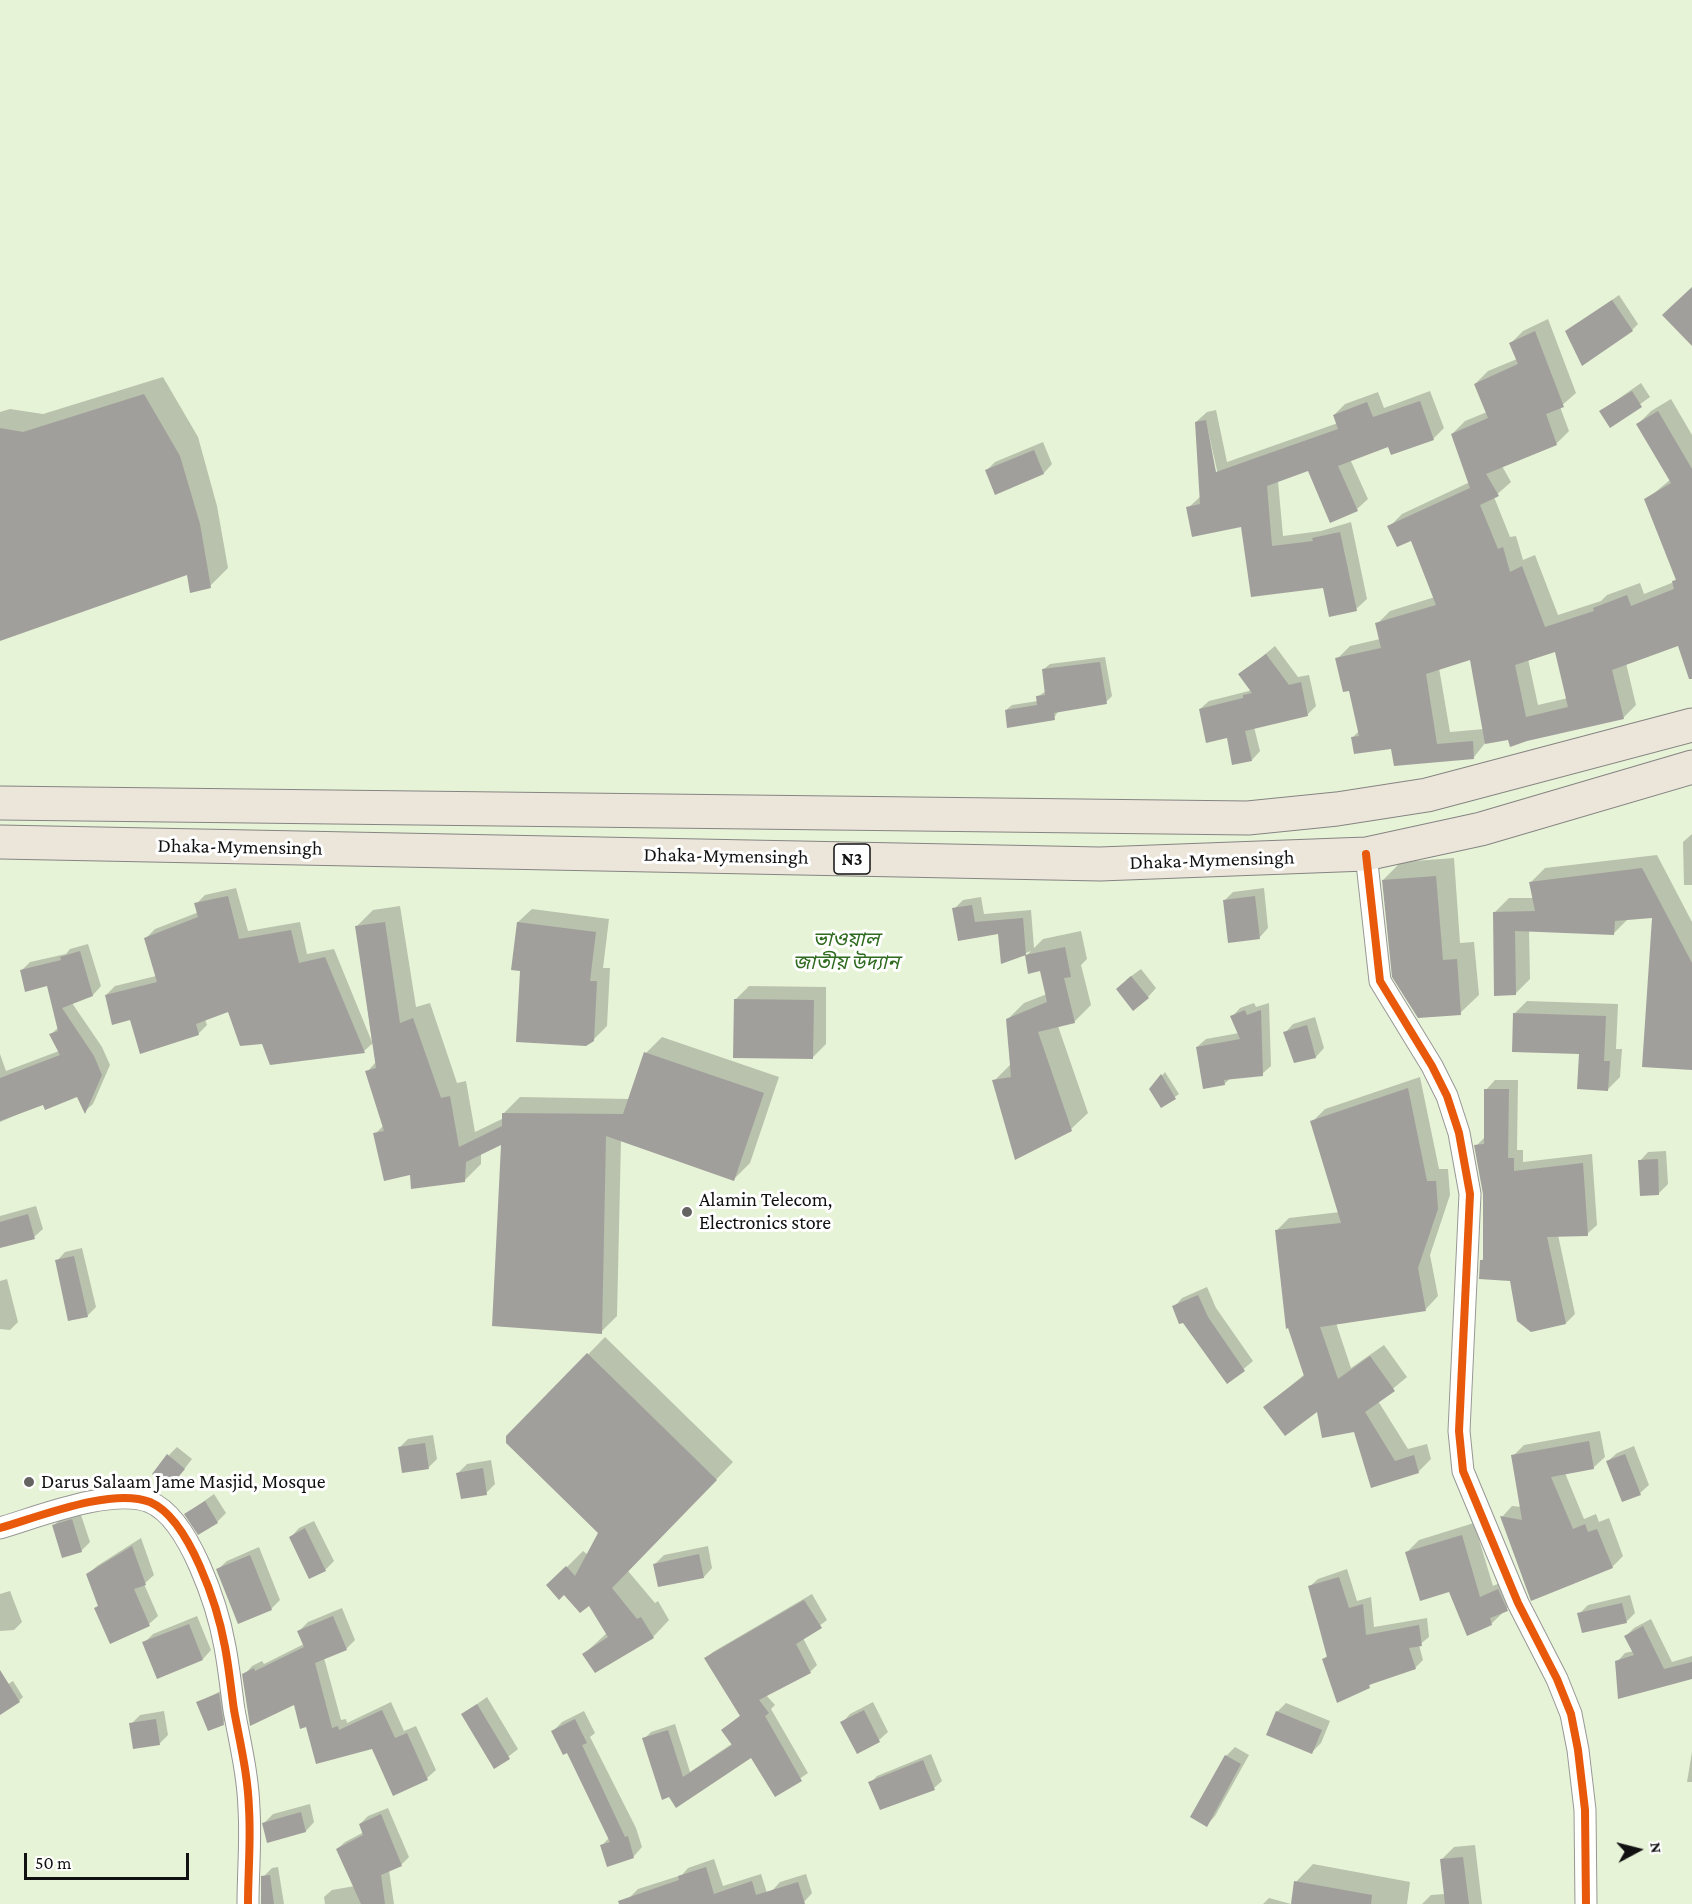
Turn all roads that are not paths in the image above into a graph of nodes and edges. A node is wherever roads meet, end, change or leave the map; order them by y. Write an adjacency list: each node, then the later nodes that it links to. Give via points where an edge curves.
1 (1692, 725): 3 (highway, Dhaka-Mymensingh, via 1427,795 1248,818)
2 (1692, 767): 5 (highway, Dhaka-Mymensingh / N3, via 1481,829)
3 (0, 803)
4 (0, 842): 5 (highway, Dhaka-Mymensingh / N3, via 1100,864)
5 (1366, 854): 8 (street, via 1380,981 1437,1076 1459,1133 1470,1194 1459,1431 1464,1471 1518,1604 1571,1714 1585,1810)
6 (0, 1528): 7 (street, via 81,1503 131,1498 150,1502 166,1512 180,1529 213,1600 225,1646 247,1776)
7 (248, 1904)
8 (1586, 1904)

